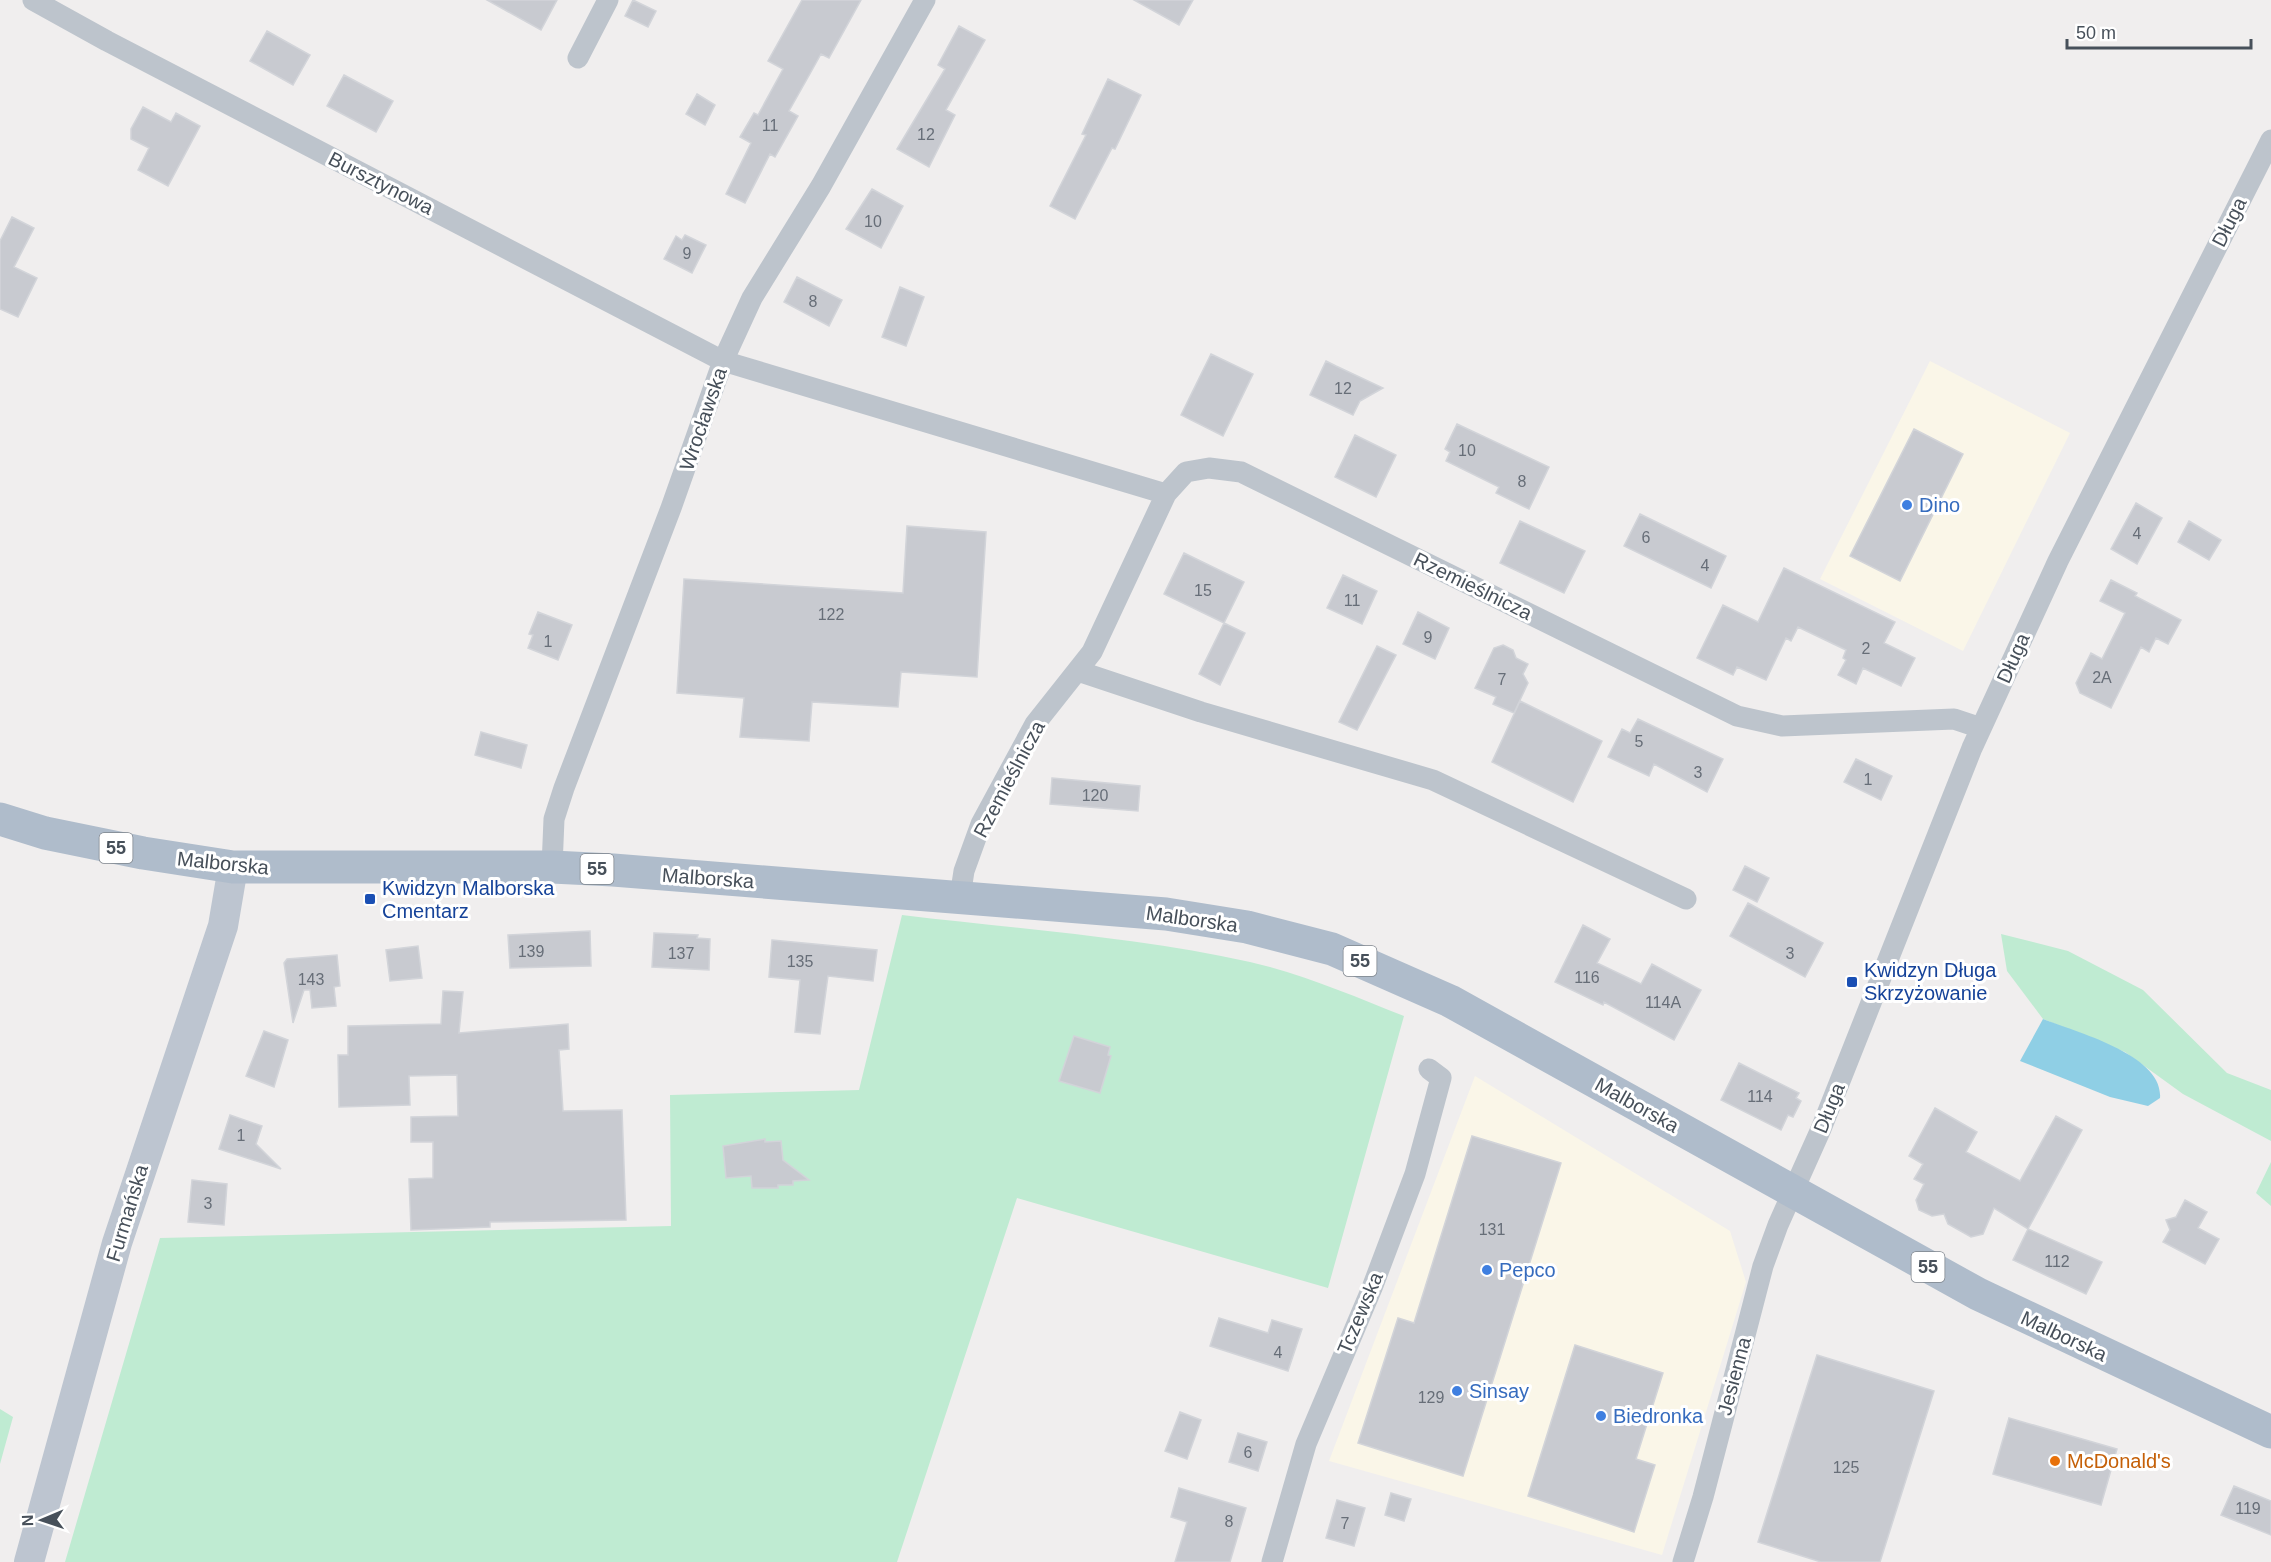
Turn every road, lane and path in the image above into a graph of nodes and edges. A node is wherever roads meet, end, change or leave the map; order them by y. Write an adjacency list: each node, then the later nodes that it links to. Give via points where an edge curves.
1 (608, 0): 4 (street)
2 (925, 0): 6 (street, Wrocławska, via 821,186 752,298)
3 (37, 2): 6 (street, Bursztynowa)
4 (578, 58)
5 (2271, 140): 9 (street, Długa, via 2058,561)
6 (723, 361): 7 (street, Bursztynowa); 12 (street, Wrocławska, via 564,788 554,819)
7 (1167, 494): 8 (street, Rzemieślnicza, via 1092,652); 9 (street, Rzemieślnicza, via 1186,472 1209,468 1241,472 1737,717 1782,726 1954,719)
8 (1078, 671): 13 (street, Rzemieślnicza, via 1035,724 981,824 964,871); 14 (street, via 1201,712 1433,780)
9 (1981, 728): 16 (street, Długa)
10 (0, 819): 11 (main road, Malborska / 55, via 88,842)
11 (233, 867): 12 (main road, Malborska / 55); 18 (street, Furmańska, via 223,926 117,1243)
12 (552, 867): 13 (main road, Malborska / 55)
13 (960, 897): 16 (main road, Malborska / 55, via 1166,914 1247,927 1332,949 1450,1001)
14 (1686, 899)
15 (1429, 1069): 19 (street, Tczewska, via 1441,1078 1414,1174 1372,1288 1306,1443)
16 (1793, 1193): 17 (main road, Malborska / 55, via 1978,1294); 20 (street, Jesienna, via 1763,1266)
17 (2271, 1432)
18 (28, 1562)
19 (1272, 1562)
20 (1683, 1562)

